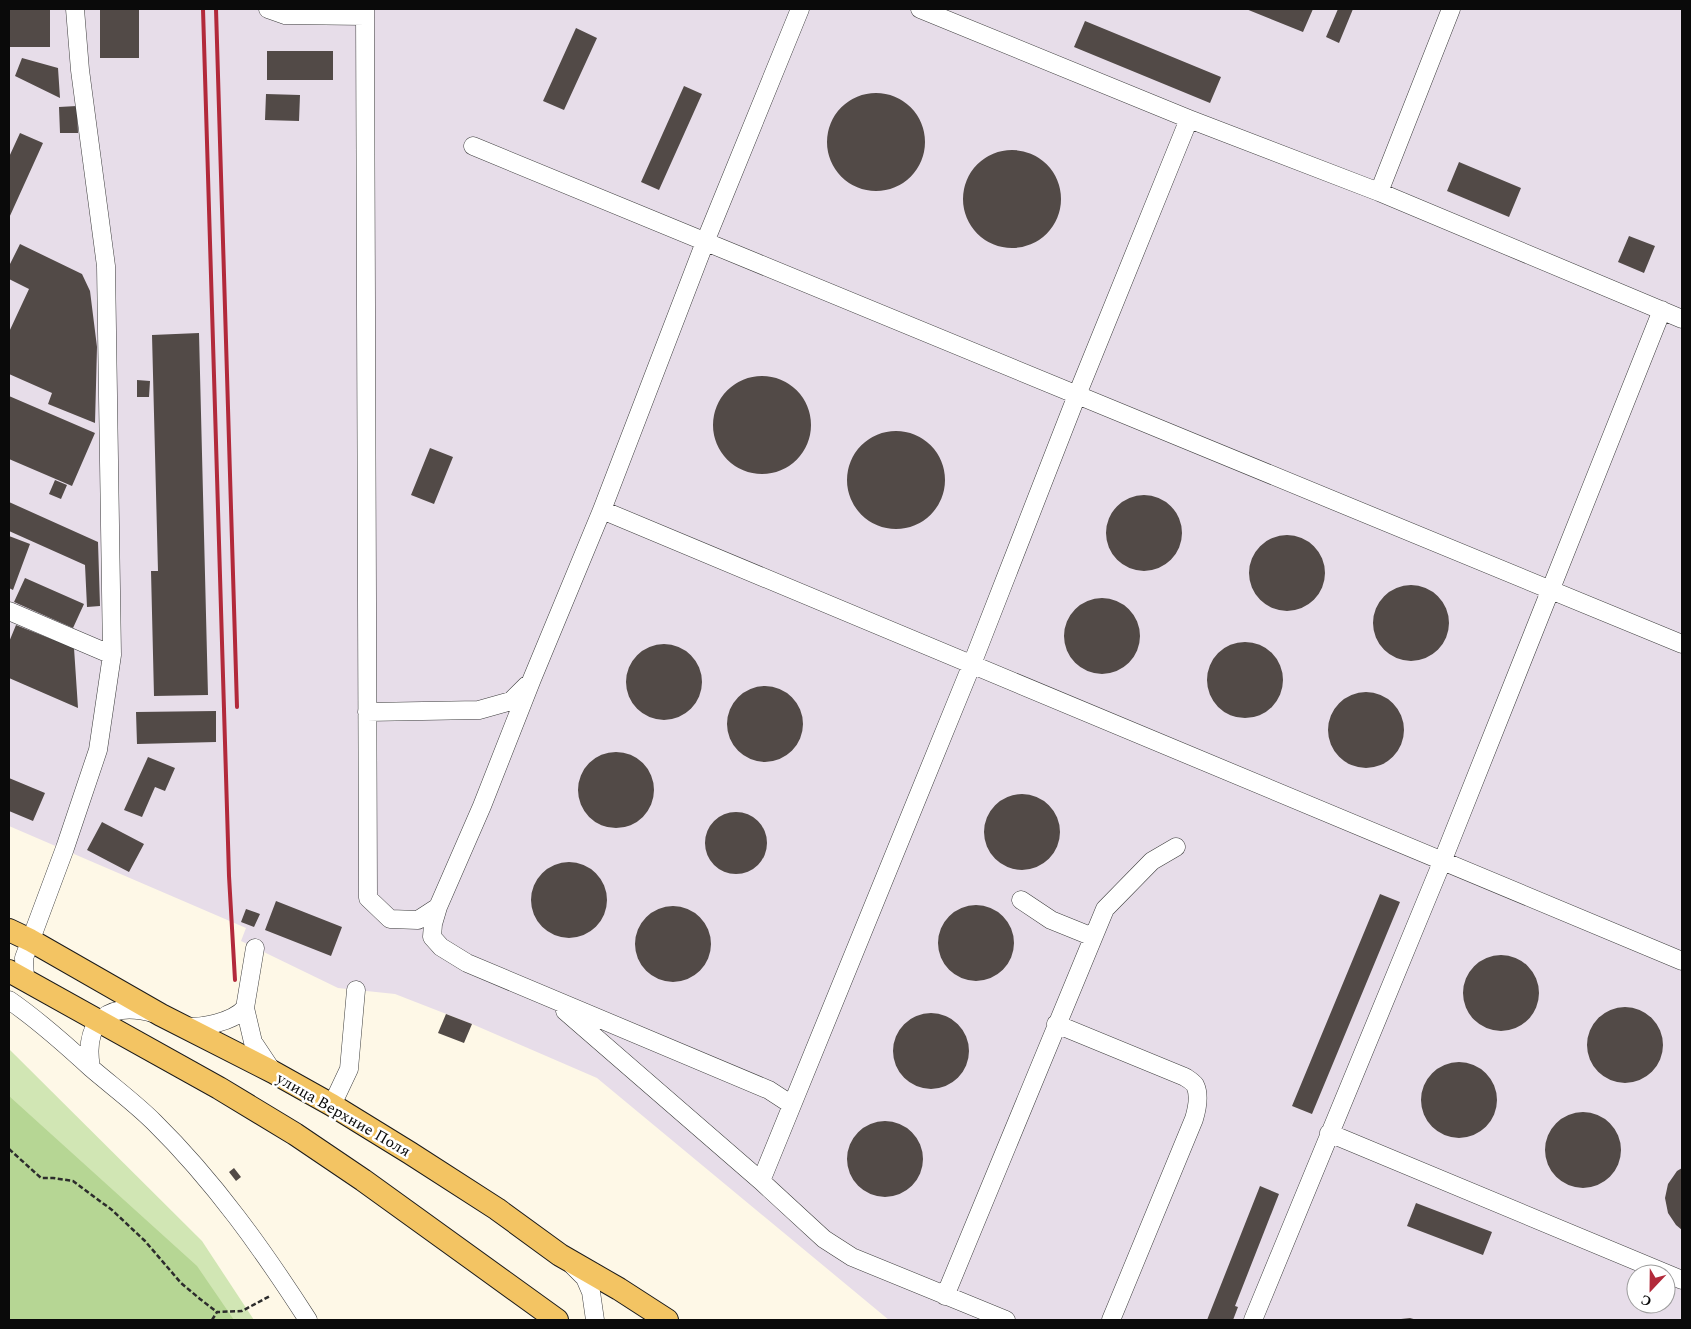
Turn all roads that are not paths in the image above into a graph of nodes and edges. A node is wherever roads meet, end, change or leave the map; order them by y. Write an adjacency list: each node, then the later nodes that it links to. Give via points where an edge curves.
1 (75, 9): 18 (street, via 106,266)
2 (268, 9): 6 (street, via 285,15)
3 (800, 9): 10 (street)
4 (920, 9): 7 (street)
5 (1451, 9): 9 (street)
6 (365, 12): 21 (street)
7 (1189, 119): 9 (street); 13 (street)
8 (473, 146): 10 (street)
9 (1379, 192): 11 (street)
10 (706, 242): 13 (street); 14 (street)
11 (1662, 310): 12 (street); 15 (street)
12 (1682, 319)
13 (1077, 395): 15 (street); 19 (street)
14 (602, 510): 19 (street); 20 (street)
15 (1550, 590): 17 (street); 23 (street)
16 (9, 611): 18 (street)
17 (1682, 644)
18 (112, 655): 28 (street, via 98,750)
19 (972, 664): 23 (street); 43 (street)
20 (532, 679): 21 (street, via 511,702 479,710); 25 (street)
21 (367, 712): 25 (street, via 368,898 390,919 418,920)
22 (1176, 847): 27 (street, via 1152,860 1105,909)
23 (1442, 862): 30 (street); 44 (street)
24 (1021, 900): 27 (street, via 1051,920)
25 (438, 907): 34 (street, via 432,937 441,947 467,963)
26 (9, 930): 28 (main road, улица Верхние Поля)
27 (1092, 938): 38 (street)
28 (30, 940): 31 (street); 36 (main road, улица Верхние Поля)
29 (255, 948): 35 (street)
30 (1682, 961)
31 (17, 976): 37 (main road)
32 (356, 990): 42 (street, via 349,1069)
33 (9, 1000): 40 (street)
34 (553, 1001): 43 (street, via 769,1090); 45 (street)
35 (245, 1008): 39 (street, via 220,1022); 41 (street, via 253,1042)
36 (162, 1015): 37 (street, via 144,1010 122,1010); 39 (main road, улица Верхние Поля)
37 (99, 1021): 40 (street, via 90,1040); 50 (main road, via 295,1134)
38 (1056, 1024): 48 (street); 54 (street, via 1185,1077 1194,1084 1198,1098 1194,1119)
39 (182, 1026): 41 (main road, улица Верхние Поля)
40 (91, 1068): 49 (street, via 154,1122 195,1167 262,1251)
41 (273, 1072): 42 (main road, улица Верхние Поля)
42 (332, 1105): 46 (main road, улица Верхние Поля, via 489,1204)
43 (792, 1105): 45 (street)
44 (1329, 1133): 47 (street); 55 (street)
45 (761, 1182): 48 (street, via 824,1239 852,1257)
46 (560, 1255): 51 (street, via 585,1278 591,1292); 52 (main road, улица Верхние Поля)
47 (1682, 1280)
48 (945, 1296): 53 (street)
49 (308, 1320)
50 (557, 1320)
51 (595, 1320)
52 (667, 1320)
53 (1006, 1320)
54 (1111, 1320)
55 (1253, 1320)

